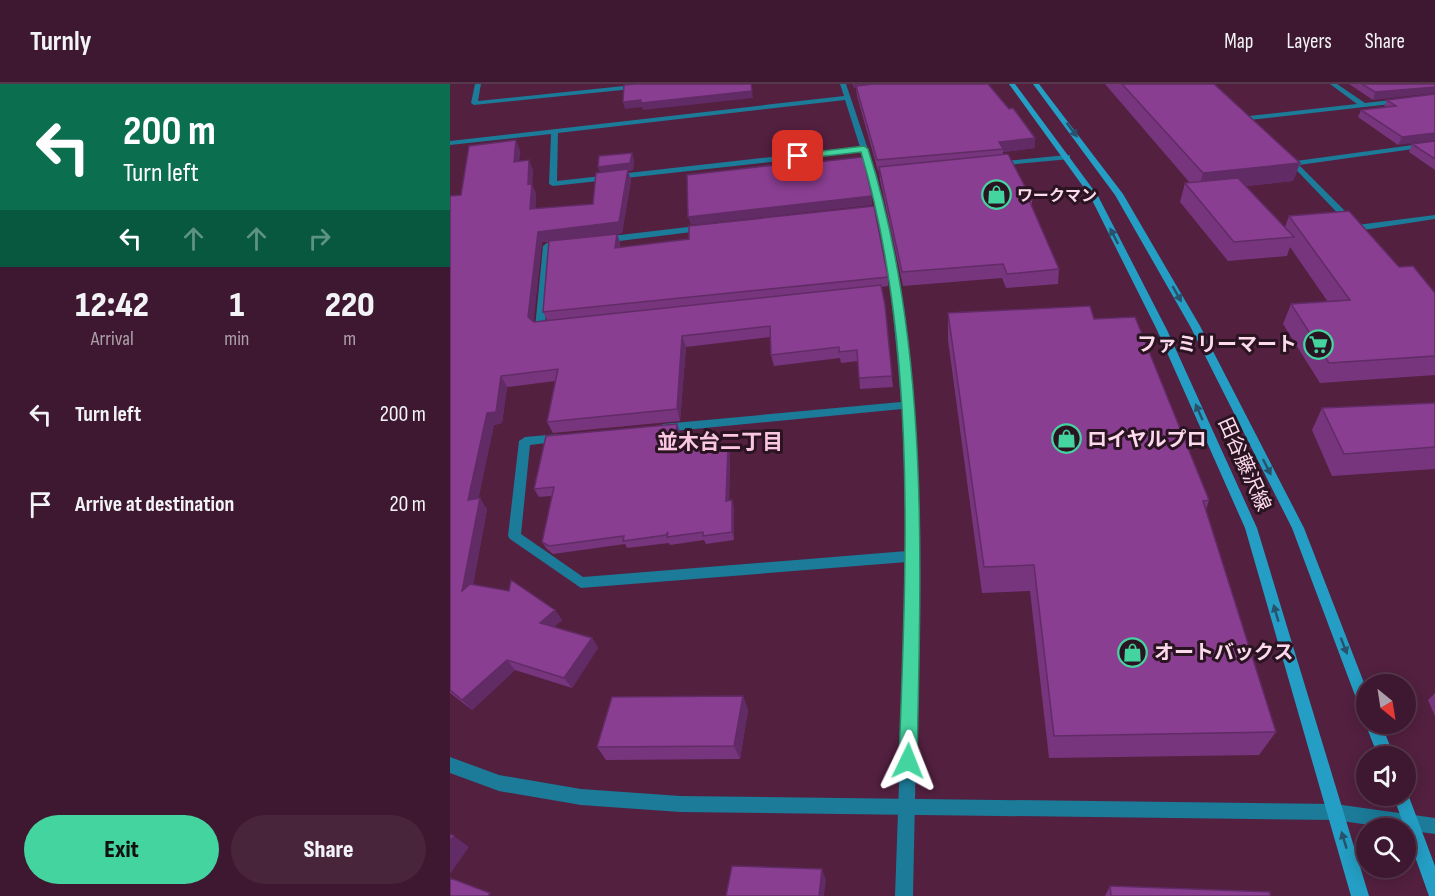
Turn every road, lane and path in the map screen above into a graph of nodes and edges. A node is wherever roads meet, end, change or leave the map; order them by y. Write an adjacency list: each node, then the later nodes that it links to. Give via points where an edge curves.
1 (477, 84): 2 (street, via 474,103)
2 (662, 84)
3 (843, 84): 7 (street)
4 (1012, 84): 18 (main road, 田谷藤沢線)
5 (1036, 84): 32 (main road, 田谷藤沢線, one-way to 32, via 1119,194 1196,326 1299,528)
6 (1333, 84): 9 (street)
7 (847, 98): 13 (street); 17 (street)
8 (1404, 100): 9 (street)
9 (1363, 105): 11 (street)
10 (1241, 112): 11 (street)
11 (1249, 118): 12 (street)
12 (1256, 126)
13 (555, 130): 14 (street); 17 (street, via 553,184)
14 (450, 143)
15 (1435, 144): 19 (street)
16 (1279, 148): 19 (street)
17 (864, 149): 28 (street, via 878,176 873,209)
18 (1067, 157): 20 (street); 35 (main road, 田谷藤沢線, one-way to 18, via 1251,528 1162,330 1094,196)
19 (1294, 163): 23 (street)
20 (987, 165)
21 (1435, 217): 23 (street)
22 (713, 227): 25 (street)
23 (1357, 228): 24 (street)
24 (1364, 236)
25 (595, 241)
26 (571, 243): 27 (street, via 547,246 540,328)
27 (563, 325)
28 (907, 405): 29 (street); 31 (street)
29 (644, 430)
30 (573, 437): 31 (street, via 525,441 514,536 581,583)
31 (914, 556): 34 (street)
32 (1356, 679)
33 (450, 765): 34 (street, via 499,783 581,797 680,804)
34 (907, 807): 35 (street); 41 (street)
35 (1335, 812): 36 (street); 42 (main road, 田谷藤沢線, one-way to 35)
36 (1386, 818)
37 (1416, 822): 38 (street)
38 (1435, 826)
39 (1416, 835): 40 (main road)
40 (1435, 890)
41 (904, 896)
42 (1360, 896)

